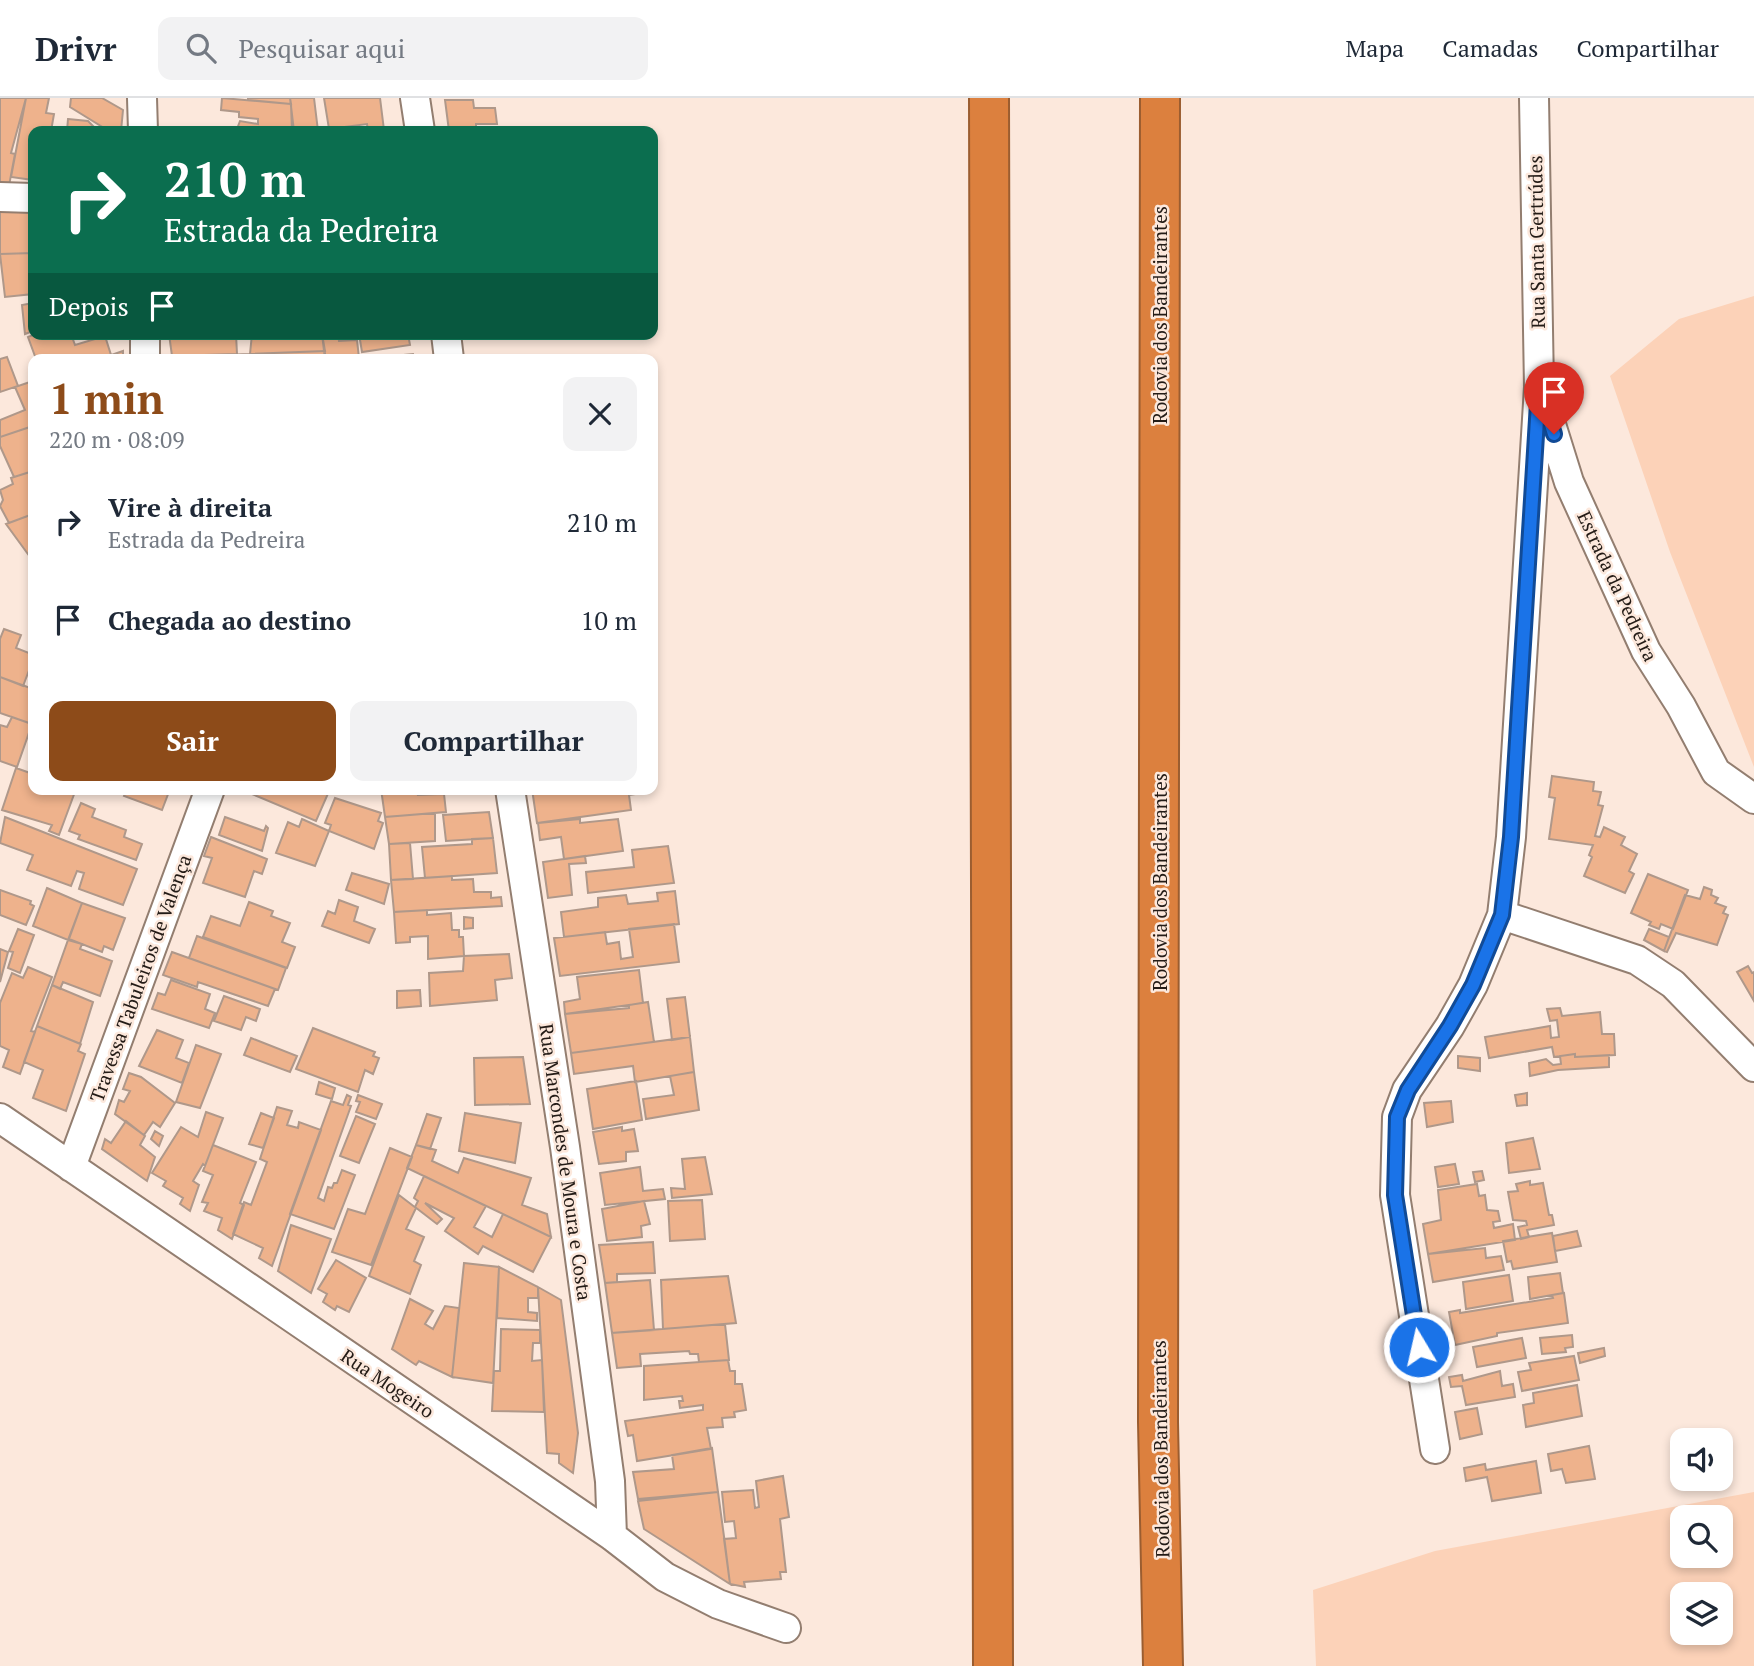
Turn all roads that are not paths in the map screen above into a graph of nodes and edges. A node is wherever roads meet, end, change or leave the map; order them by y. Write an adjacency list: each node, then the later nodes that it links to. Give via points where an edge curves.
1 (142, 98): 6 (street)
2 (415, 98): 7 (street)
3 (989, 98): 21 (highway)
4 (1160, 98): 22 (highway, Rodovia dos Bandeirantes, via 1158,1422)
5 (1534, 98): 10 (street, Rua Santa Gertrúdes)
6 (143, 126)
7 (419, 126)
8 (0, 197): 9 (street)
9 (28, 198)
10 (1539, 387): 13 (street, Estrada da Pedreira, via 1569,482 1646,651 1716,772); 14 (street, via 1511,837)
11 (208, 795): 17 (street, Travessa Tabuleiros de Valença)
12 (511, 795): 19 (street, Rua Marcondes de Moura e Costa, via 565,1147 610,1481)
13 (1754, 799)
14 (1502, 915): 15 (street, via 1637,960 1673,984); 18 (street, via 1473,985 1408,1090 1397,1117 1395,1195)
15 (1754, 1067)
16 (0, 1118): 17 (street, Rua Mogeiro)
17 (71, 1167): 19 (street, Rua Mogeiro)
18 (1435, 1449)
19 (612, 1536): 20 (street, Rua Mogeiro, via 664,1577 718,1604)
20 (786, 1628)
21 (993, 1666)
22 (1163, 1666)

